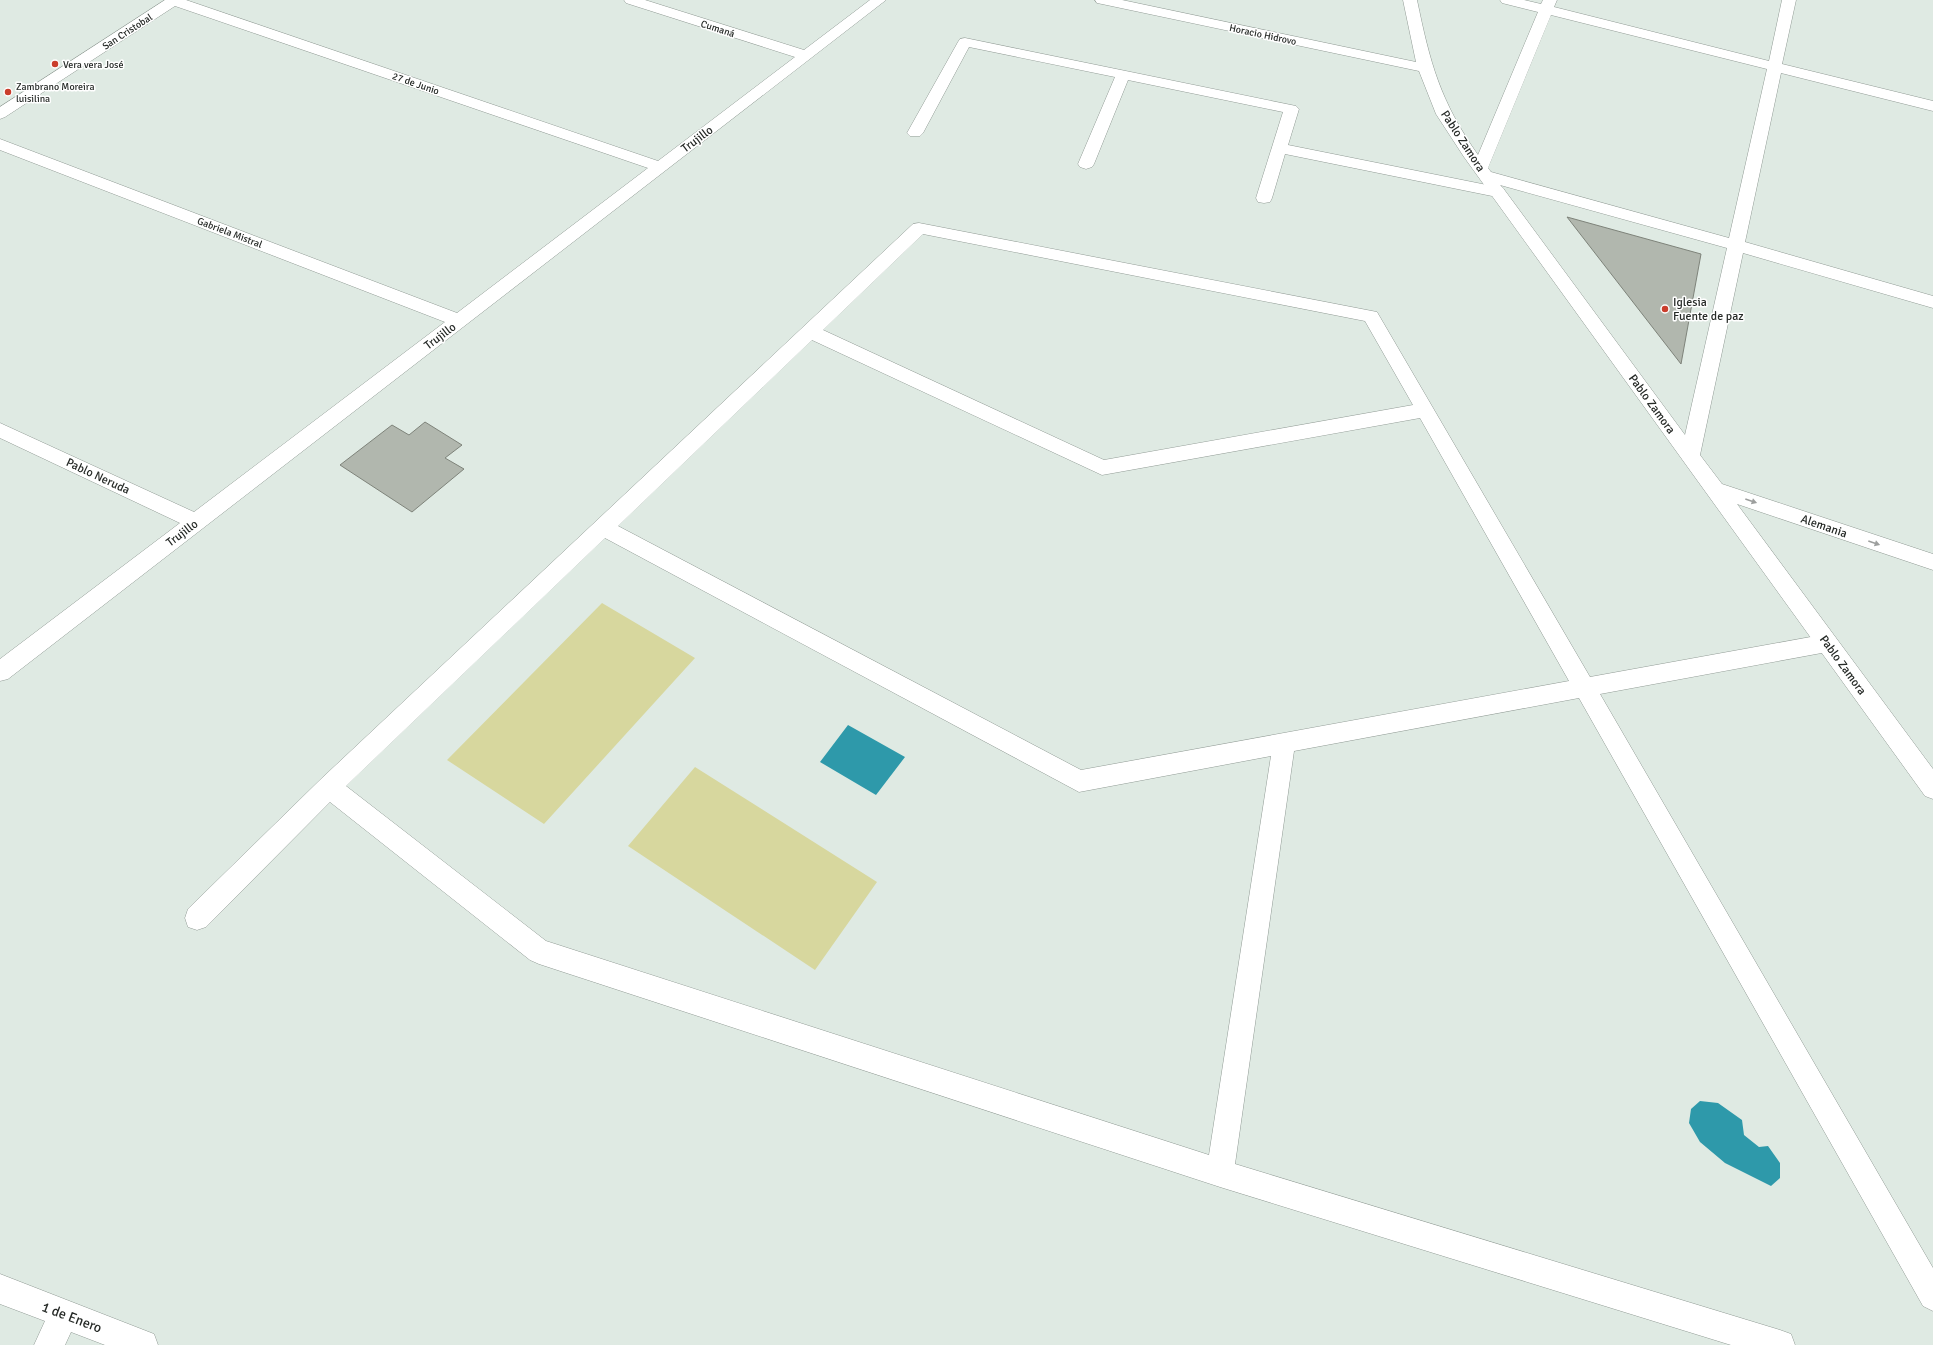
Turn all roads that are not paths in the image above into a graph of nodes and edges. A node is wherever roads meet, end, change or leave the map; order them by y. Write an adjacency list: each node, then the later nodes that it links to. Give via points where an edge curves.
1 (173, 0): 14 (street, San Cristobal); 19 (street, 27 de Junio)
2 (631, 0): 9 (street, Cumaná)
3 (879, 0): 9 (street, Trujillo)
4 (1410, 0): 11 (street, Pablo Zamora)
5 (1507, 0): 8 (street)
6 (1789, 0): 10 (street)
7 (1108, 1): 11 (street, Horacio Hidrovo)
8 (1548, 5): 10 (street); 20 (street)
9 (806, 56): 19 (street, Trujillo)
10 (1775, 67): 13 (street); 23 (street)
11 (1425, 68): 20 (street, Pablo Zamora, via 1440,106)
12 (1123, 75): 15 (street, via 965,42); 17 (street, via 1291,109); 18 (street)
13 (1933, 106)
14 (0, 114)
15 (915, 133)
16 (0, 144): 25 (street, Gabriela Mistral)
17 (1279, 148): 21 (street); 22 (street)
18 (1086, 164)
19 (660, 167): 25 (street, Trujillo)
20 (1484, 172): 21 (street, Pablo Zamora); 23 (street)
21 (1497, 192): 29 (street, Pablo Zamora)
22 (1264, 198)
23 (1736, 245): 24 (street); 29 (street)
24 (1933, 302)
25 (460, 321): 31 (street, Trujillo)
26 (810, 331): 27 (street, via 1102,468); 27 (street, via 919,228 1371,316); 32 (street)
27 (1424, 410): 36 (street)
28 (0, 430): 31 (street, Pablo Neruda)
29 (1690, 456): 30 (street, Pablo Zamora)
30 (1714, 489): 33 (street, Alemania, one-way to 33); 34 (street, Pablo Zamora)
31 (196, 522): 35 (street, Trujillo)
32 (603, 527): 37 (street, via 1079,781); 38 (street)
33 (1933, 562)
34 (1827, 643): 36 (street); 39 (street, Pablo Zamora)
35 (0, 672)
36 (1584, 688): 37 (street); 43 (street)
37 (1284, 743): 41 (street)
38 (329, 787): 40 (street); 41 (street, via 539,951)
39 (1933, 788)
40 (197, 918)
41 (1220, 1173): 47 (street)
42 (0, 1289): 44 (street, 1 de Enero)
43 (1933, 1296)
44 (64, 1314): 45 (street); 46 (street, 1 de Enero)
45 (48, 1345)
46 (143, 1345)
47 (1780, 1345)

